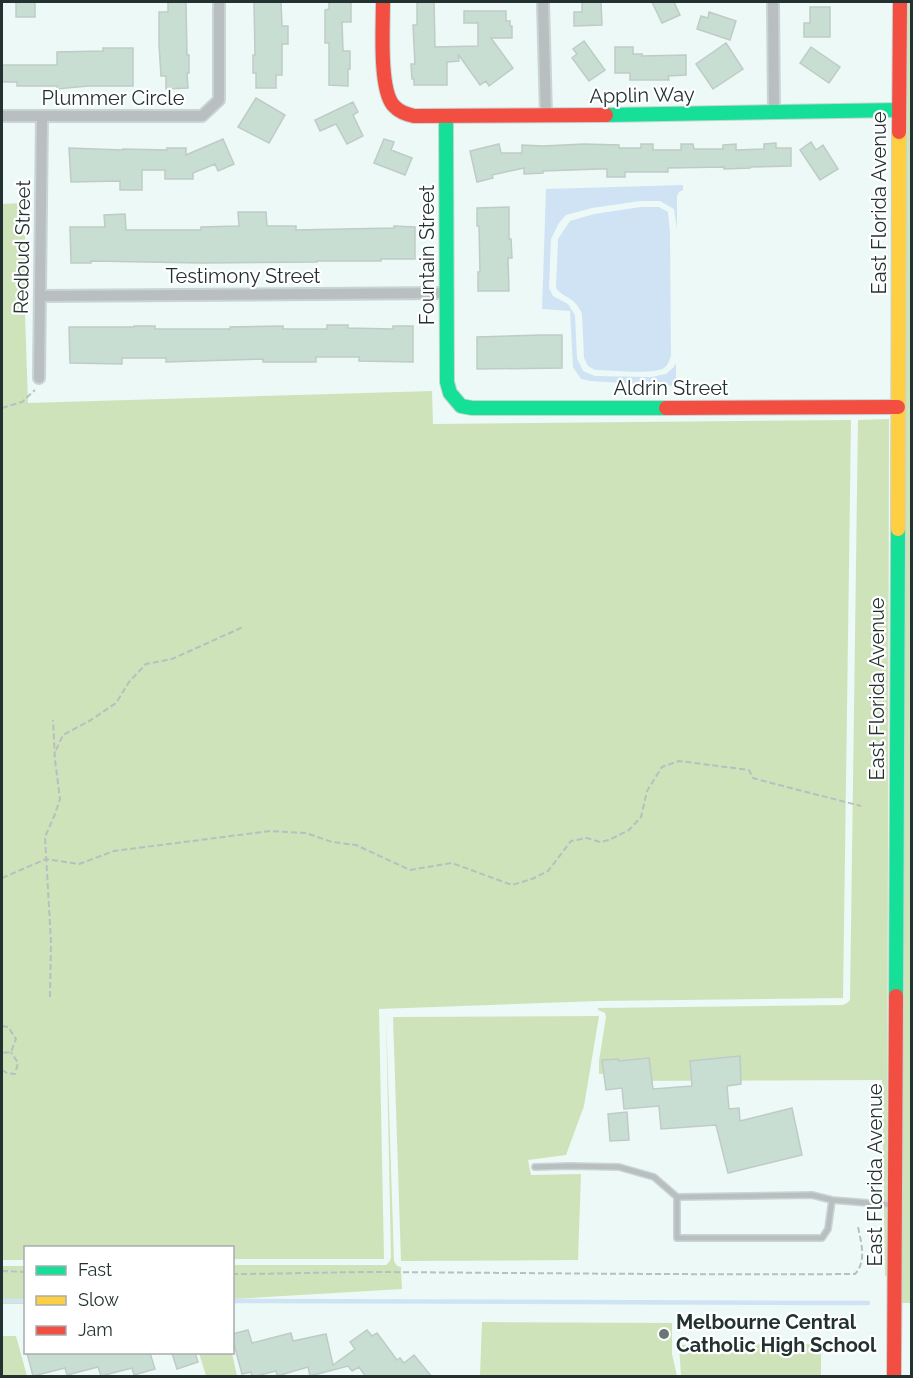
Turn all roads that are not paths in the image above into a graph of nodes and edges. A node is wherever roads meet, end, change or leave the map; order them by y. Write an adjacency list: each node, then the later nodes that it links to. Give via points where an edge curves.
1 (219, 2): 9 (street, Plummer Circle, via 219,100 202,116)
2 (383, 2): 10 (street, Applin Way, via 384,80 391,103 406,115)
3 (543, 2): 11 (street)
4 (773, 2): 7 (street)
5 (900, 2): 6 (street, East Florida Avenue)
6 (898, 110): 7 (street, Applin Way); 16 (street, East Florida Avenue)
7 (774, 112): 11 (street, Applin Way)
8 (2, 116): 9 (street, Plummer Circle)
9 (42, 116): 13 (street, Redbud Street)
10 (446, 116): 11 (street, Applin Way); 12 (street, Fountain Street)
11 (546, 116)
12 (447, 293): 13 (street, Testimony Street); 15 (street, Fountain Street)
13 (40, 296): 14 (street, Redbud Street)
14 (39, 378)
15 (450, 393): 16 (street, Aldrin Street, via 461,406 472,408)
16 (898, 407): 20 (street, East Florida Avenue)
17 (535, 1167): 18 (lane, via 619,1167 654,1177)
18 (677, 1197): 19 (lane, via 812,1195); 19 (lane, via 677,1238 822,1238 828,1229)
19 (832, 1200): 20 (lane)
20 (895, 1205): 21 (street, East Florida Avenue)
21 (894, 1377)

